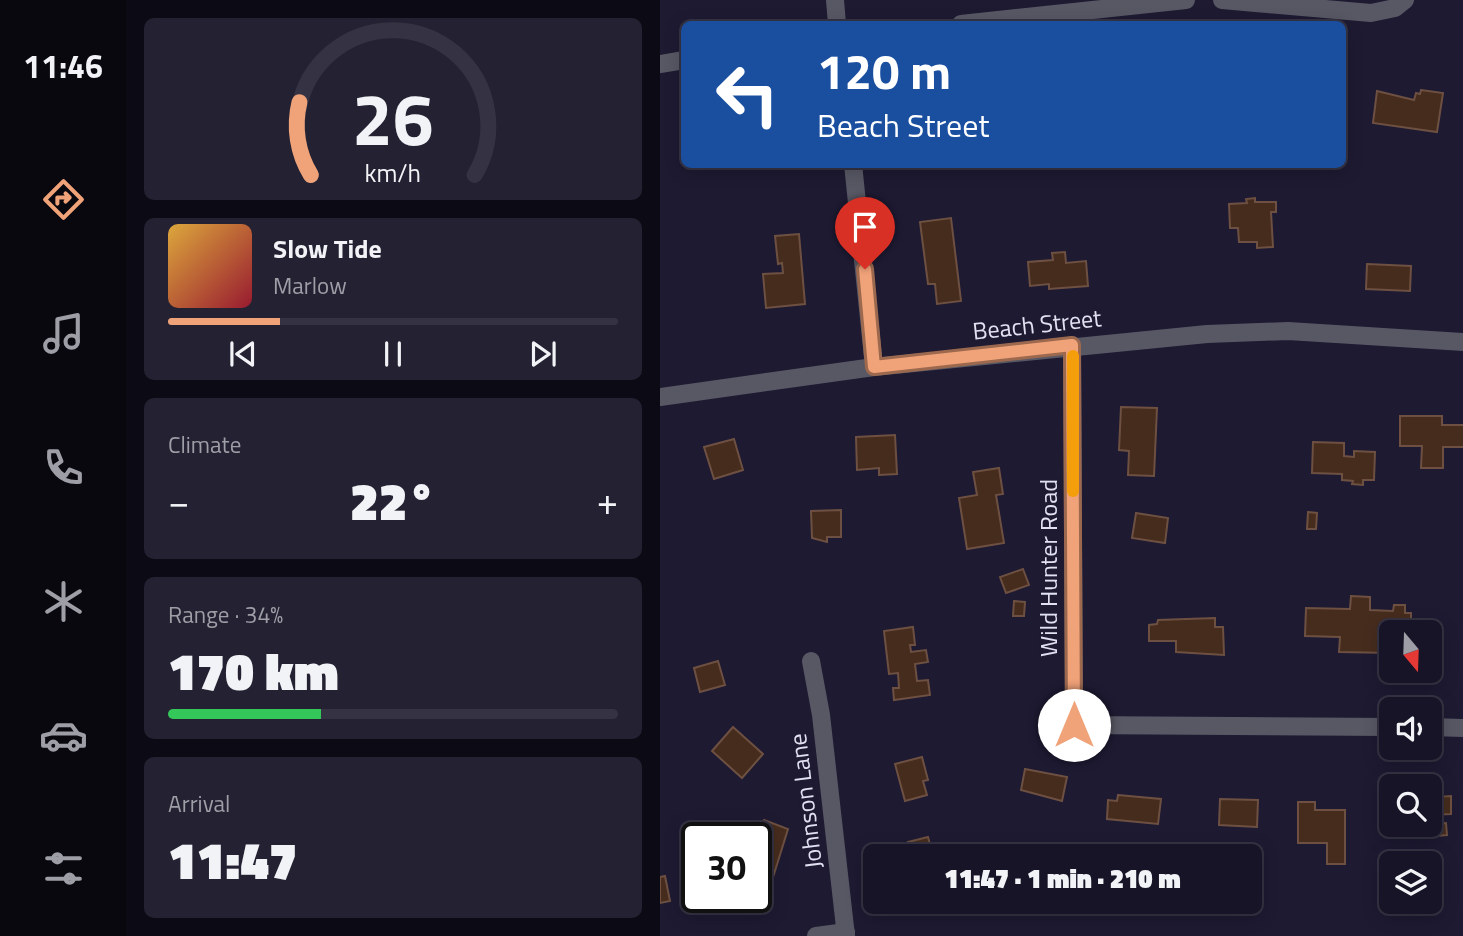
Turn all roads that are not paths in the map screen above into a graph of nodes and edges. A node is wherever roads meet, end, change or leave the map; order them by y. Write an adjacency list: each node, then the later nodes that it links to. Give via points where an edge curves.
1 (835, 0): 5 (street)
2 (1186, 0): 6 (street)
3 (1222, 0): 4 (street, via 1371,13 1395,8)
4 (1405, 0)
5 (837, 21)
6 (989, 21)
7 (681, 60): 8 (street)
8 (660, 64)
9 (853, 168): 12 (street)
10 (1463, 342): 11 (street, Beach Street, via 1288,331)
11 (1072, 345): 12 (street, Beach Street); 15 (street, Wild Hunter Road, via 1074,725)
12 (874, 367): 13 (street, Beach Street)
13 (660, 397)
14 (811, 661): 18 (street, Johnson Lane)
15 (1379, 727)
16 (1442, 727): 17 (street)
17 (1463, 727)
18 (846, 934): 19 (street)
19 (816, 936)

